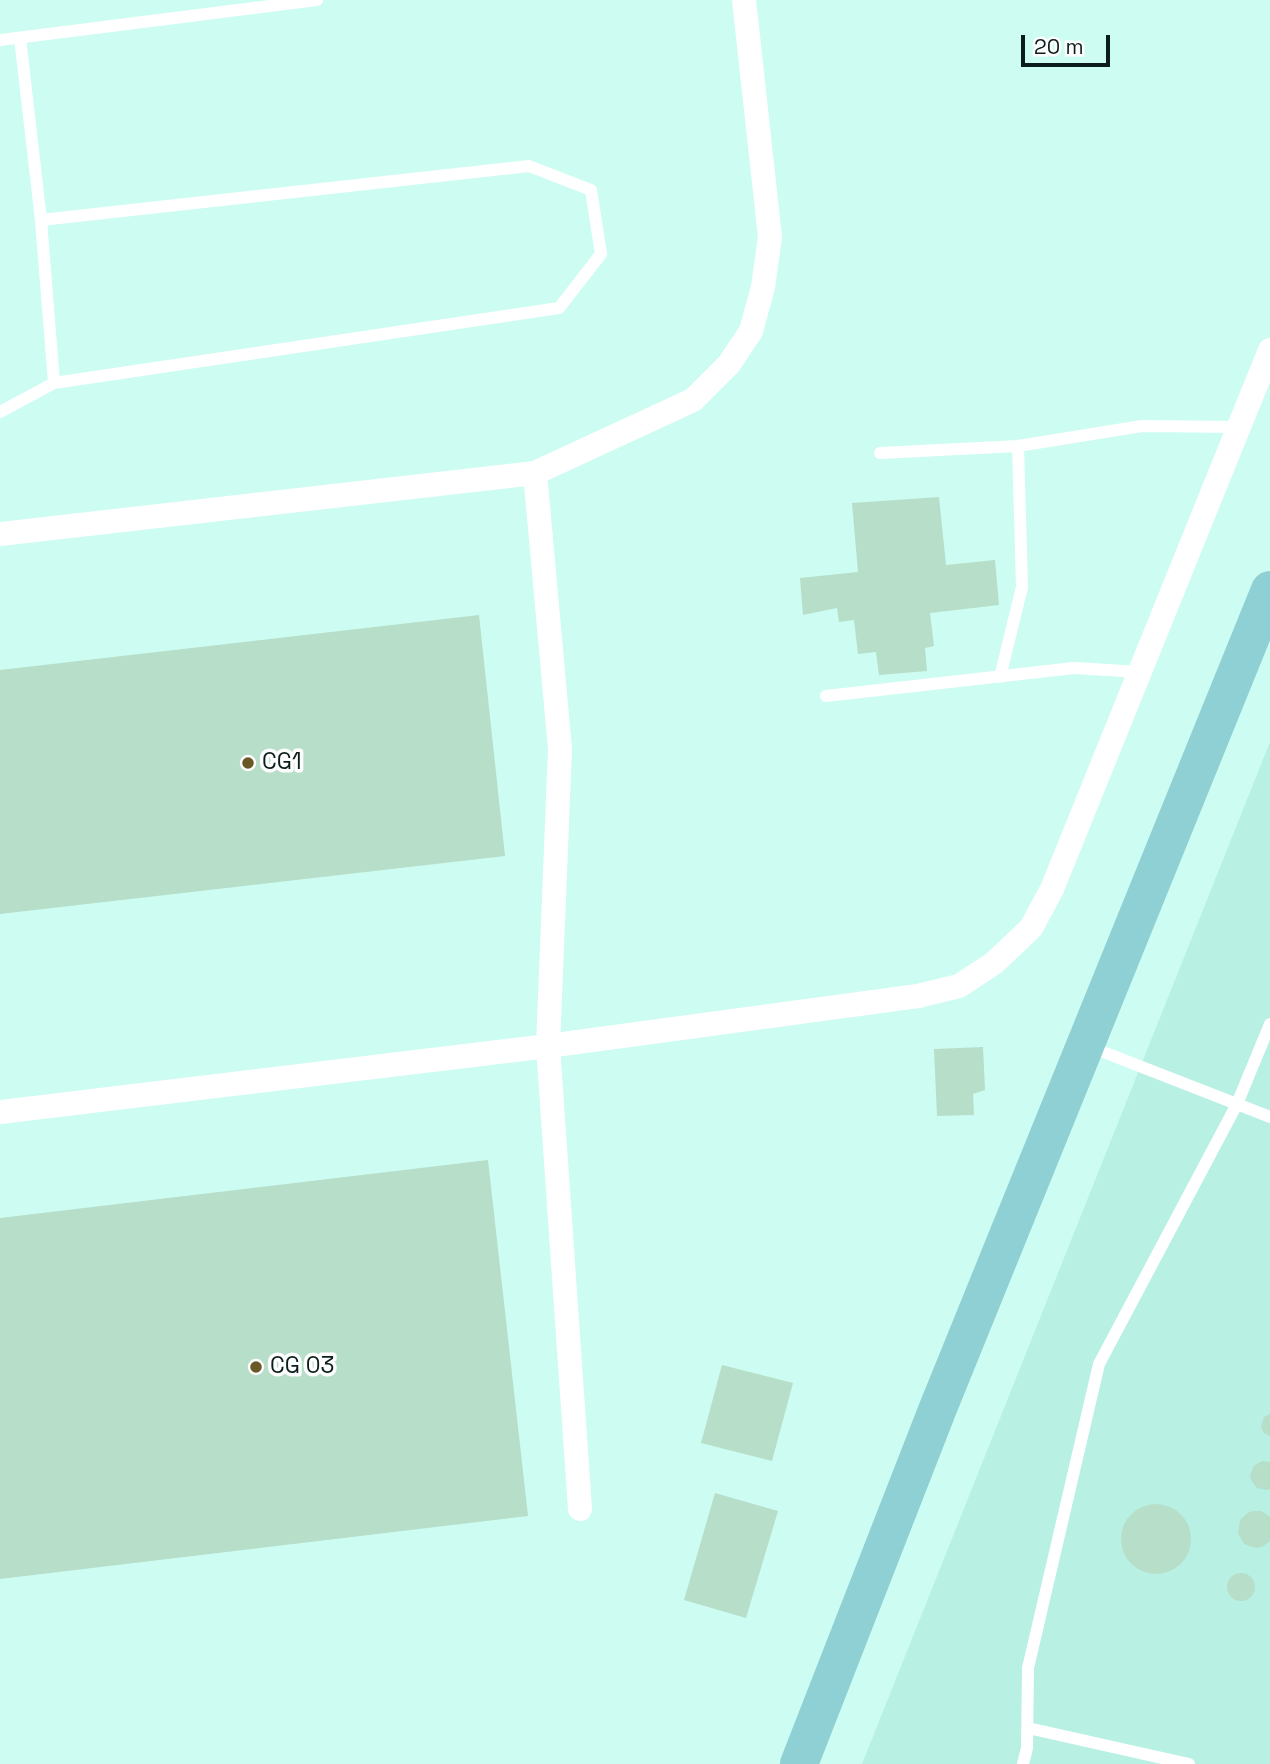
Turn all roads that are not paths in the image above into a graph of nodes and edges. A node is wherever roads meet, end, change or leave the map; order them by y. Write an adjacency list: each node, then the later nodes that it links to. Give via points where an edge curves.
1 (317, 0): 3 (lane)
2 (744, 0): 12 (street, via 770,237 751,331 729,364 693,400)
3 (20, 38): 4 (lane); 5 (lane)
4 (0, 40)
5 (41, 220): 7 (lane); 7 (lane, via 529,166 591,190 601,254 559,307)
6 (1270, 350): 9 (street)
7 (54, 383): 8 (lane)
8 (0, 412)
9 (1239, 427): 10 (lane, via 1142,426); 15 (street)
10 (1018, 446): 11 (lane); 16 (lane, via 1022,587)
11 (880, 453)
12 (535, 473): 13 (street); 20 (street, via 560,748)
13 (0, 534)
14 (1270, 590): 19 (main road)
15 (1140, 672): 16 (lane, via 1074,668); 20 (street, via 1052,889 1031,928 995,964 959,986 918,996)
16 (1000, 677): 17 (lane)
17 (826, 696)
18 (1270, 1024): 21 (lane)
19 (1084, 1045): 21 (lane); 26 (main road)
20 (548, 1046): 22 (street); 24 (street)
21 (1237, 1104): 23 (lane); 25 (lane, via 1100,1364 1028,1668)
22 (0, 1112)
23 (1270, 1117)
24 (580, 1509)
25 (1028, 1728): 27 (lane); 28 (lane)
26 (799, 1764)
27 (1023, 1764)
28 (1189, 1764)

